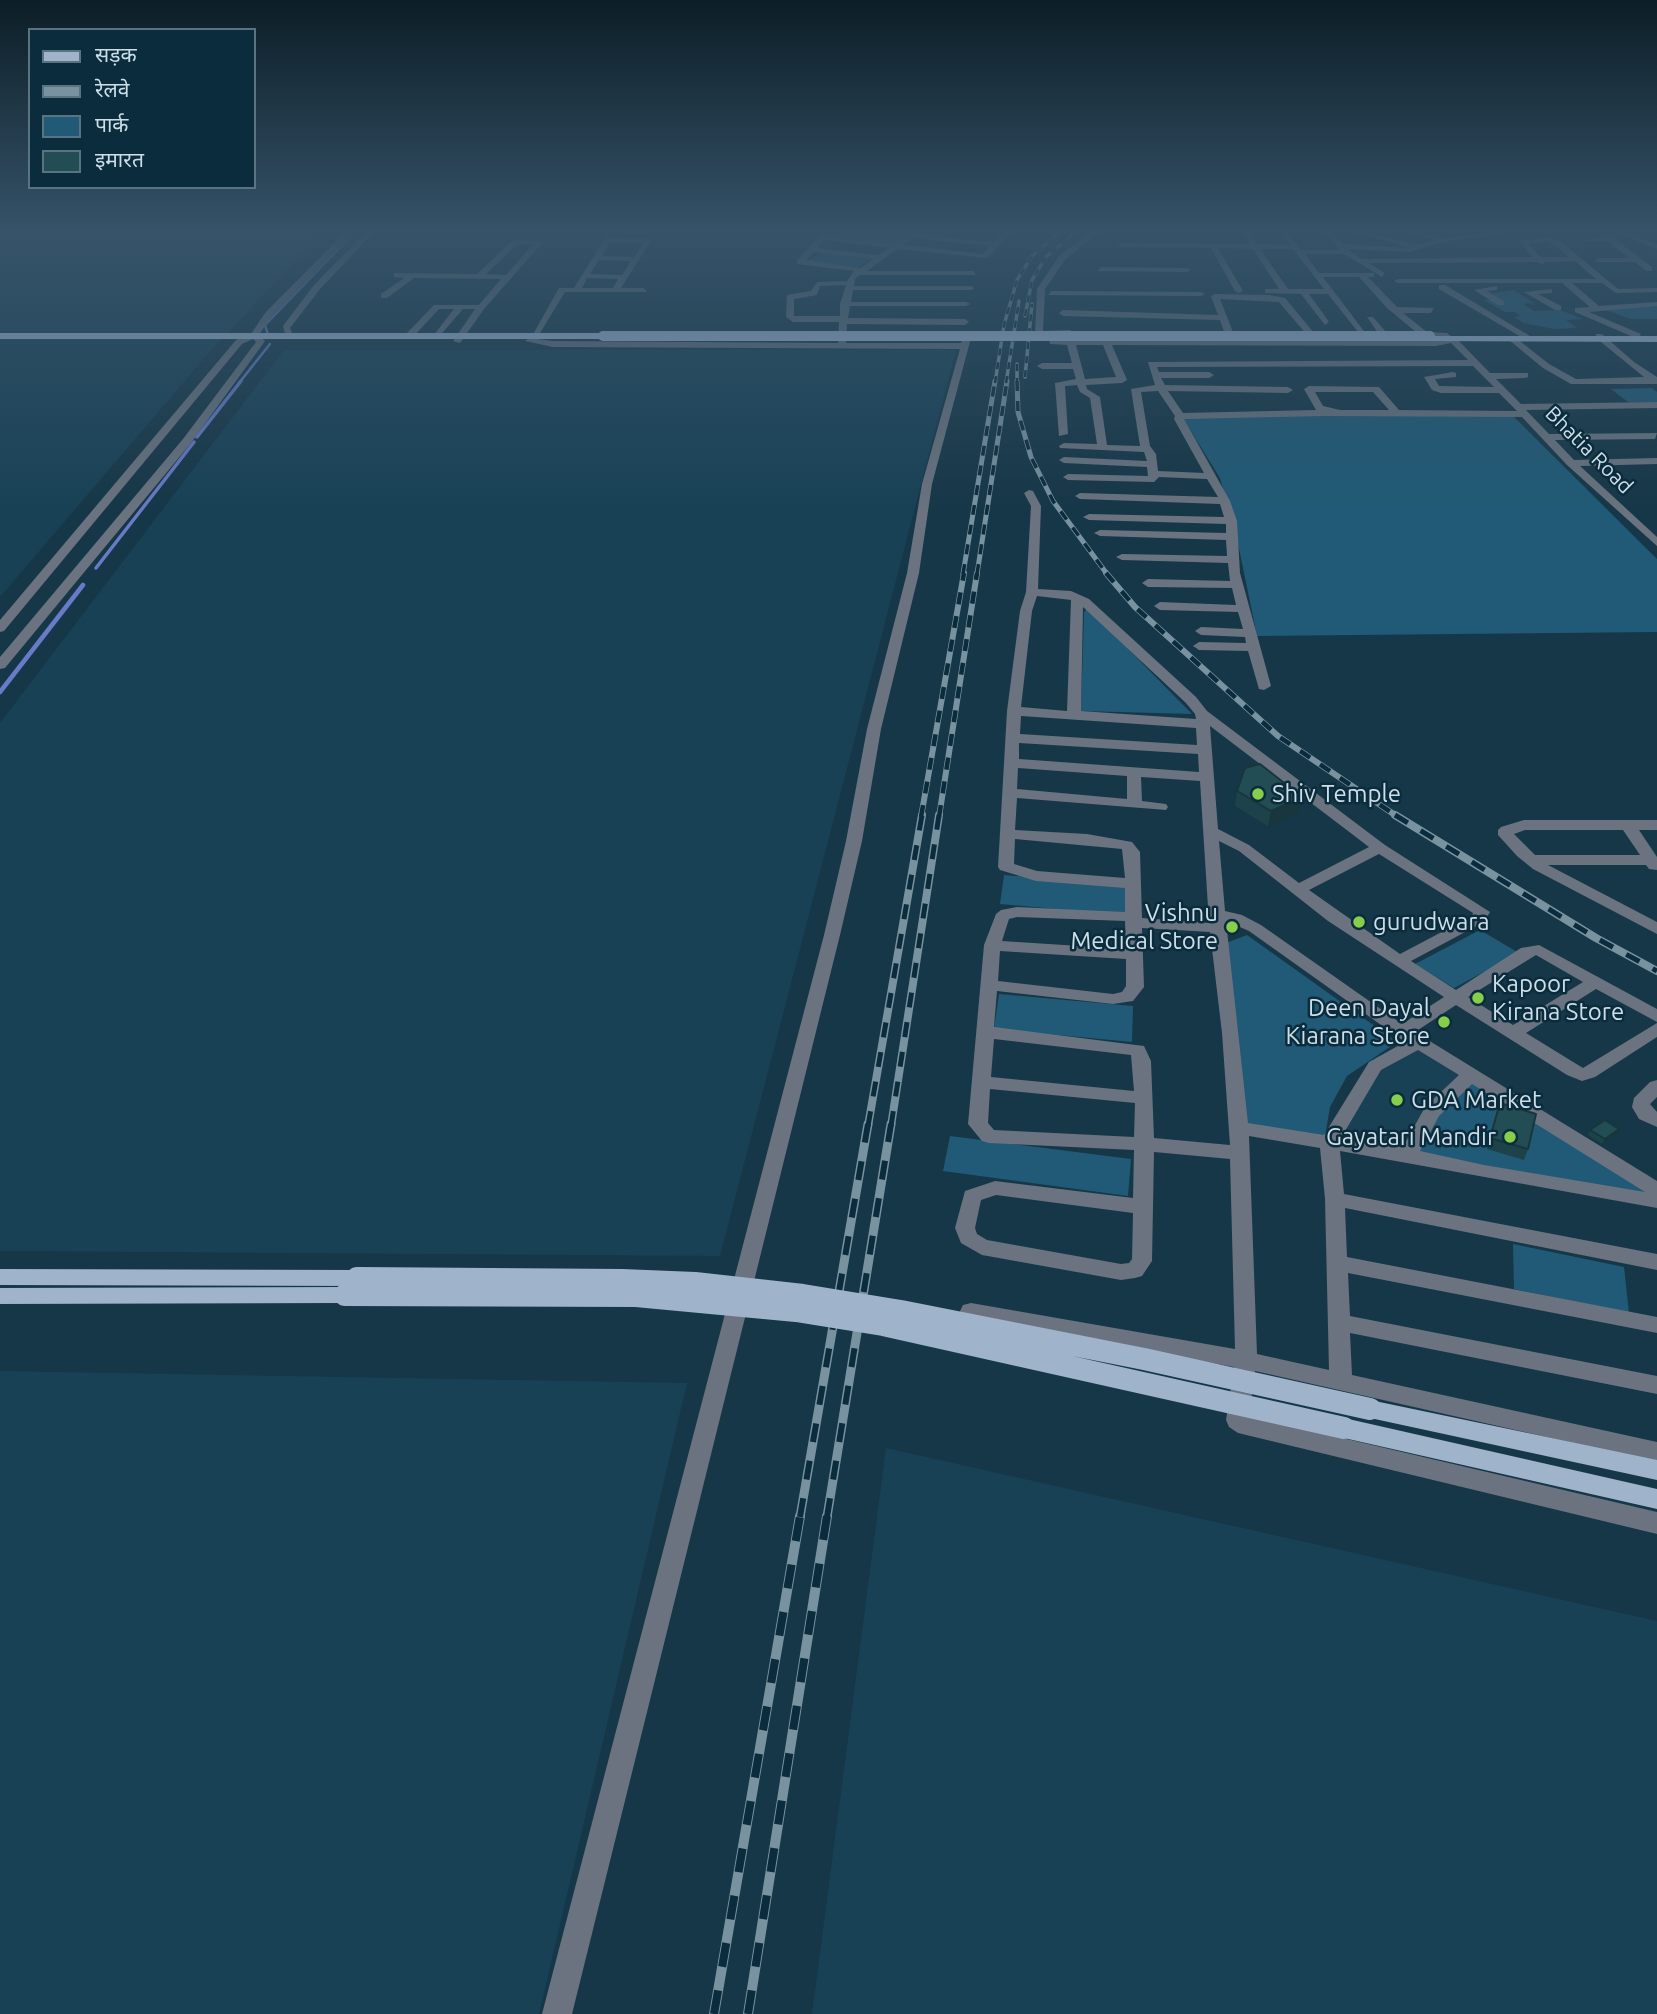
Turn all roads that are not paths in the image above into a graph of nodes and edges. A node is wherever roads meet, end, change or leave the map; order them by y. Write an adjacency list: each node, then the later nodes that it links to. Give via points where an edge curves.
1 (263, 326): 43 (street)
2 (288, 326): 31 (street)
3 (419, 326): 32 (street)
4 (445, 326): 33 (street)
5 (467, 326): 44 (street)
6 (541, 326): 37 (street)
7 (843, 326): 21 (street)
8 (965, 326): 45 (street)
9 (1038, 326): 25 (street, via 1039,334)
10 (1080, 326): 26 (street)
11 (1120, 326): 22 (street)
12 (1145, 326): 23 (street)
13 (1226, 326): 38 (street)
14 (1304, 326): 24 (street)
15 (1343, 326): 27 (street)
16 (1376, 326): 28 (street)
17 (1402, 326): 29 (street)
18 (1412, 326): 34 (street)
19 (1509, 326): 35 (street)
20 (1615, 326): 36 (street)
21 (842, 333): 37 (street); 45 (street); 52 (street)
22 (1121, 333): 23 (street); 26 (street)
23 (1147, 333): 38 (street)
24 (1310, 333): 27 (street); 38 (street)
25 (1053, 334): 26 (street); 50 (street, via 1053,342)
26 (1083, 334)
27 (1362, 334): 28 (street)
28 (1383, 334): 29 (street)
29 (1408, 334): 34 (street)
30 (0, 336): 42 (highway)
31 (289, 336): 32 (highway); 43 (highway)
32 (409, 336): 33 (highway)
33 (437, 336): 44 (highway)
34 (1427, 336): 37 (highway, bridge); 39 (highway)
35 (1526, 336): 39 (highway); 40 (highway)
36 (1638, 336): 40 (highway); 41 (highway)
37 (535, 338): 44 (highway); 52 (street, via 553,344)
38 (1231, 338): 39 (street, via 1436,342); 49 (street)
39 (1450, 338): 46 (highway); 54 (street, Bhatia Road)
40 (1601, 338): 41 (highway); 46 (highway); 56 (street)
41 (1657, 338)
42 (56, 339): 43 (highway); 47 (highway); 48 (highway)
43 (258, 339): 44 (highway); 48 (street); 118 (street, via 187,441)
44 (458, 339)
45 (963, 339): 52 (street); 184 (street, via 927,484 913,573 874,729 832,934)
46 (1513, 340): 66 (street, via 1574,382)
47 (0, 342)
48 (239, 342): 114 (street)
49 (1203, 343): 51 (street); 55 (street)
50 (1071, 344): 51 (street); 59 (street)
51 (1107, 344): 67 (street, via 1122,380)
52 (842, 345)
53 (1418, 349): 54 (street)
54 (1465, 350): 60 (street, Bhatia Road)
55 (1216, 363): 60 (street); 62 (street, via 1152,364); 63 (street)
56 (1631, 363): 57 (street); 66 (street)
57 (1644, 363)
58 (1042, 366): 59 (street)
59 (1077, 366): 67 (street)
60 (1476, 369): 64 (street, Bhatia Road)
61 (1462, 374): 72 (street, via 1429,377 1441,390)
62 (1155, 375): 63 (street); 68 (street)
63 (1223, 375): 73 (street)
64 (1489, 375): 65 (street); 72 (street, Bhatia Road)
65 (1526, 375)
66 (1654, 378)
67 (1082, 381): 74 (street, via 1083,390); 83 (street, via 1060,383)
68 (1161, 388): 73 (street); 81 (street); 88 (street, via 1138,388 1131,394)
69 (1338, 388): 79 (street); 79 (street, via 1309,391 1322,409); 80 (street, via 1376,389)
70 (1269, 390): 71 (street); 73 (street); 82 (street)
71 (1289, 390)
72 (1503, 390): 78 (street, Bhatia Road)
73 (1234, 392)
74 (1090, 394): 75 (street); 87 (street, via 1095,397)
75 (1102, 394)
76 (1493, 402): 78 (street)
77 (1657, 405): 78 (street)
78 (1520, 408): 80 (street); 82 (street); 85 (street, Bhatia Road)
79 (1352, 410): 80 (street)
80 (1394, 410)
81 (1177, 412): 82 (street); 93 (street)
82 (1285, 413)
83 (1063, 434)
84 (1655, 436): 85 (street)
85 (1547, 437): 91 (street, Bhatia Road)
86 (1064, 446): 87 (street)
87 (1101, 447): 88 (street)
88 (1146, 449): 92 (street)
89 (1064, 460): 92 (street)
90 (1657, 461): 91 (street)
91 (1571, 463): 104 (street, Bhatia Road)
92 (1153, 469): 93 (street); 95 (street, via 1154,479)
93 (1211, 476): 99 (street)
94 (1068, 477): 95 (street)
95 (1134, 479): 98 (street)
96 (1029, 493): 109 (street, via 1036,519)
97 (1080, 496): 98 (street)
98 (1131, 498): 99 (street)
99 (1225, 501): 101 (street)
100 (1089, 517): 101 (street)
101 (1231, 521): 103 (street)
102 (1100, 533): 103 (street)
103 (1232, 537): 106 (street)
104 (1657, 542)
105 (1122, 557): 106 (street)
106 (1234, 560): 108 (street)
107 (1148, 583): 108 (street)
108 (1237, 585): 113 (street)
109 (1032, 592): 110 (street); 120 (street)
110 (1077, 598): 121 (street); 122 (street, via 1191,700)
111 (1160, 606): 113 (street)
112 (1180, 619): 113 (street)
113 (1247, 621): 115 (street); 117 (street)
114 (0, 628)
115 (1201, 631)
116 (1199, 646): 117 (street)
117 (1254, 647): 119 (street)
118 (0, 665)
119 (1264, 686)
120 (1014, 711): 121 (street); 123 (street)
121 (1074, 715): 122 (street)
122 (1203, 719): 124 (street); 135 (street)
123 (1013, 738): 124 (street); 125 (street)
124 (1205, 750): 127 (street)
125 (1011, 762): 126 (street); 128 (street)
126 (1134, 771): 127 (street); 129 (street)
127 (1207, 777): 133 (street)
128 (1009, 793): 129 (street); 134 (street)
129 (1135, 805): 130 (street)
130 (1161, 807)
131 (1628, 825): 132 (street); 136 (street, via 1524,825 1506,830 1509,841); 137 (street)
132 (1657, 825)
133 (1211, 831): 139 (street, via 1244,848); 141 (street)
134 (1007, 835): 138 (street, via 1127,845 1132,852); 138 (street, via 1006,867 1011,870)
135 (1380, 848): 139 (street); 145 (street, via 1482,912 1478,919)
136 (1532, 860): 137 (street); 142 (street)
137 (1654, 865)
138 (1134, 884): 140 (street)
139 (1297, 890): 145 (street)
140 (1135, 920): 141 (street); 143 (street, via 1007,913); 144 (street)
141 (1217, 921): 152 (street, via 1236,918 1255,928); 160 (street)
142 (1657, 929)
143 (992, 945): 144 (street); 147 (street)
144 (1135, 955): 147 (street, via 1134,990 1122,998)
145 (1399, 961): 148 (street)
146 (1597, 981): 148 (street, via 1539,950 1527,952); 149 (street); 153 (street)
147 (988, 985): 151 (street)
148 (1454, 996): 152 (street); 153 (street)
149 (1657, 1016)
150 (1657, 1029): 153 (street, via 1582,1075)
151 (985, 1032): 156 (street); 158 (street, via 1138,1050)
152 (1402, 1032): 154 (street)
153 (1514, 1033)
154 (1420, 1043): 155 (street); 161 (street, via 1375,1066)
155 (1470, 1075): 164 (street, via 1432,1112); 165 (street)
156 (982, 1082): 158 (street); 162 (street, via 978,1124 989,1136)
157 (1657, 1086): 159 (street, via 1641,1101 1641,1107)
158 (1144, 1098): 162 (street)
159 (1657, 1121)
160 (1239, 1128): 161 (street); 163 (street)
161 (1329, 1143): 164 (street); 166 (street)
162 (1144, 1144): 163 (street); 168 (street)
163 (1240, 1153): 177 (street)
164 (1408, 1155): 167 (street)
165 (1657, 1190)
166 (1335, 1199): 169 (street); 170 (street)
167 (1657, 1201)
168 (1143, 1207): 168 (street, via 1142,1261 1135,1270 1121,1272 982,1247 968,1238 965,1228 972,1196 995,1188)
169 (1657, 1262)
170 (1337, 1263): 175 (street); 176 (street)
171 (0, 1277): 172 (main road)
172 (351, 1287): 173 (main road); 181 (main road, bridge, via 622,1280 803,1295 1130,1356); 182 (main road, bridge, via 636,1296 796,1311 883,1325)
173 (0, 1296)
174 (971, 1311): 177 (street)
175 (1339, 1322): 178 (street); 179 (street)
176 (1657, 1325)
177 (1246, 1360): 178 (street); 183 (street, via 1237,1420 1245,1426)
178 (1340, 1381): 180 (street)
179 (1657, 1385)
180 (1657, 1452)
181 (1657, 1470)
182 (1657, 1499)
183 (1657, 1523)
184 (557, 2014)

